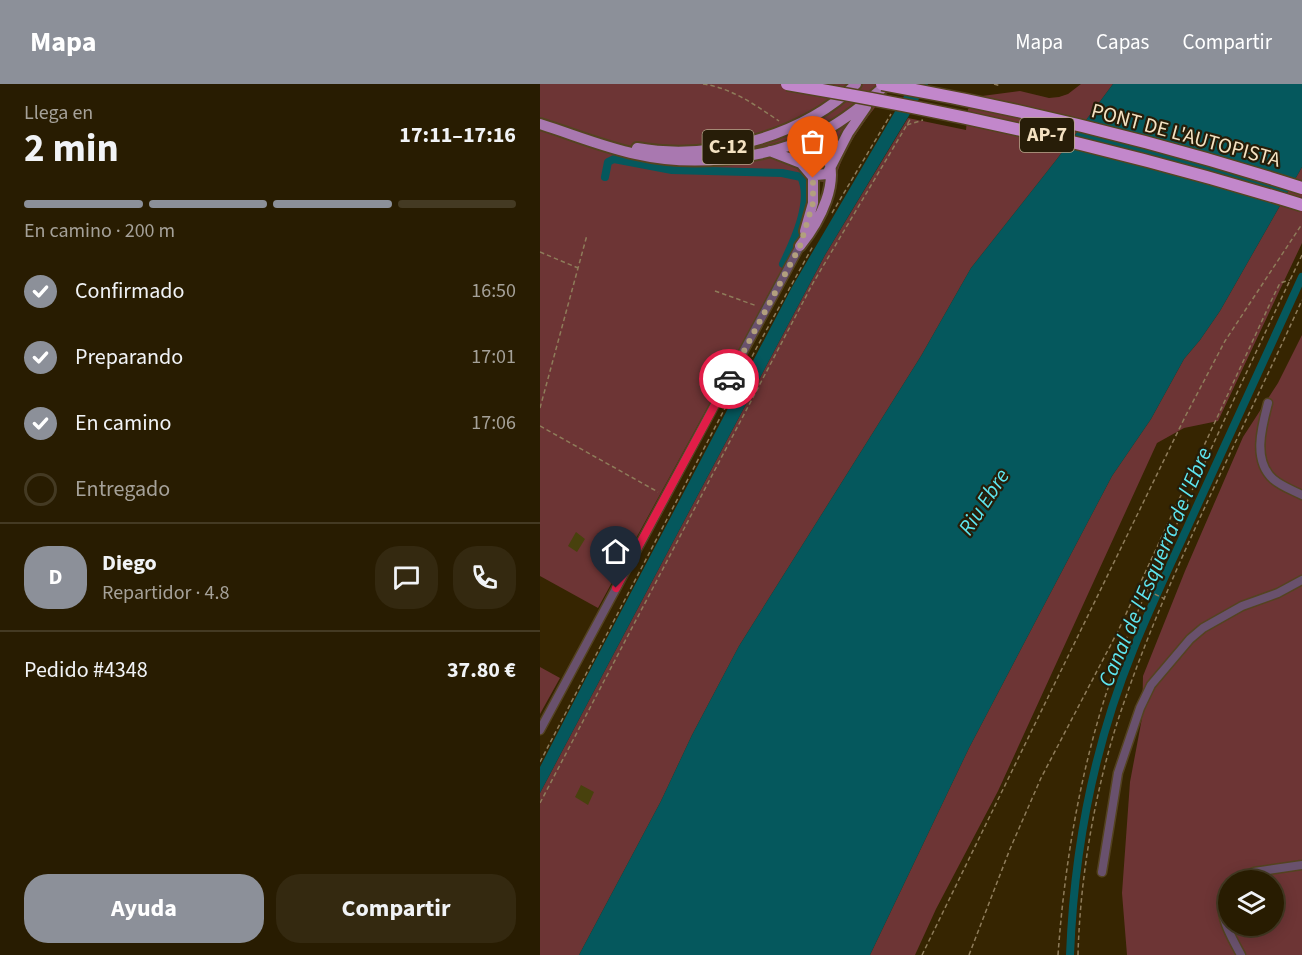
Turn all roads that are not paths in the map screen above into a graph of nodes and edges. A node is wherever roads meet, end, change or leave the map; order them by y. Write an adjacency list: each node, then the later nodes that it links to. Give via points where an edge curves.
1 (787, 84): 15 (highway, PONT DE L'AUTOPISTA / AP-7, bridge, via 910,105 1051,136)
2 (856, 84): 8 (main road, C-12, via 824,109 757,140 702,151)
3 (887, 84): 4 (main road, C-12)
4 (880, 88): 6 (main road, C-12); 12 (main road, via 848,133); 14 (highway, PONT DE L'AUTOPISTA / AP-7, bridge, via 1058,120)
5 (540, 124): 7 (main road, C-12)
6 (813, 137): 9 (main road, C-12); 11 (main road); 12 (main road, via 825,151)
7 (586, 139): 8 (main road, C-12); 10 (main road, C-12, via 604,147)
8 (652, 150): 10 (main road, C-12)
9 (770, 151): 10 (main road, C-12, via 715,160); 13 (main road, via 801,163)
10 (666, 158)
11 (812, 166): 12 (main road, via 820,176); 13 (main road)
12 (830, 170): 16 (main road, via 823,207)
13 (813, 184): 16 (main road, via 813,203)
14 (1302, 188)
15 (1302, 206)
16 (800, 246): 20 (street)
17 (1268, 403): 18 (street, via 1259,447 1264,464 1271,478)
18 (1302, 495)
19 (1302, 580): 23 (street, via 1203,628 1150,686 1118,773)
20 (540, 730)
21 (1302, 865): 22 (street)
22 (1268, 870)
23 (1102, 872)
24 (1232, 936): 25 (street)
25 (1241, 955)

